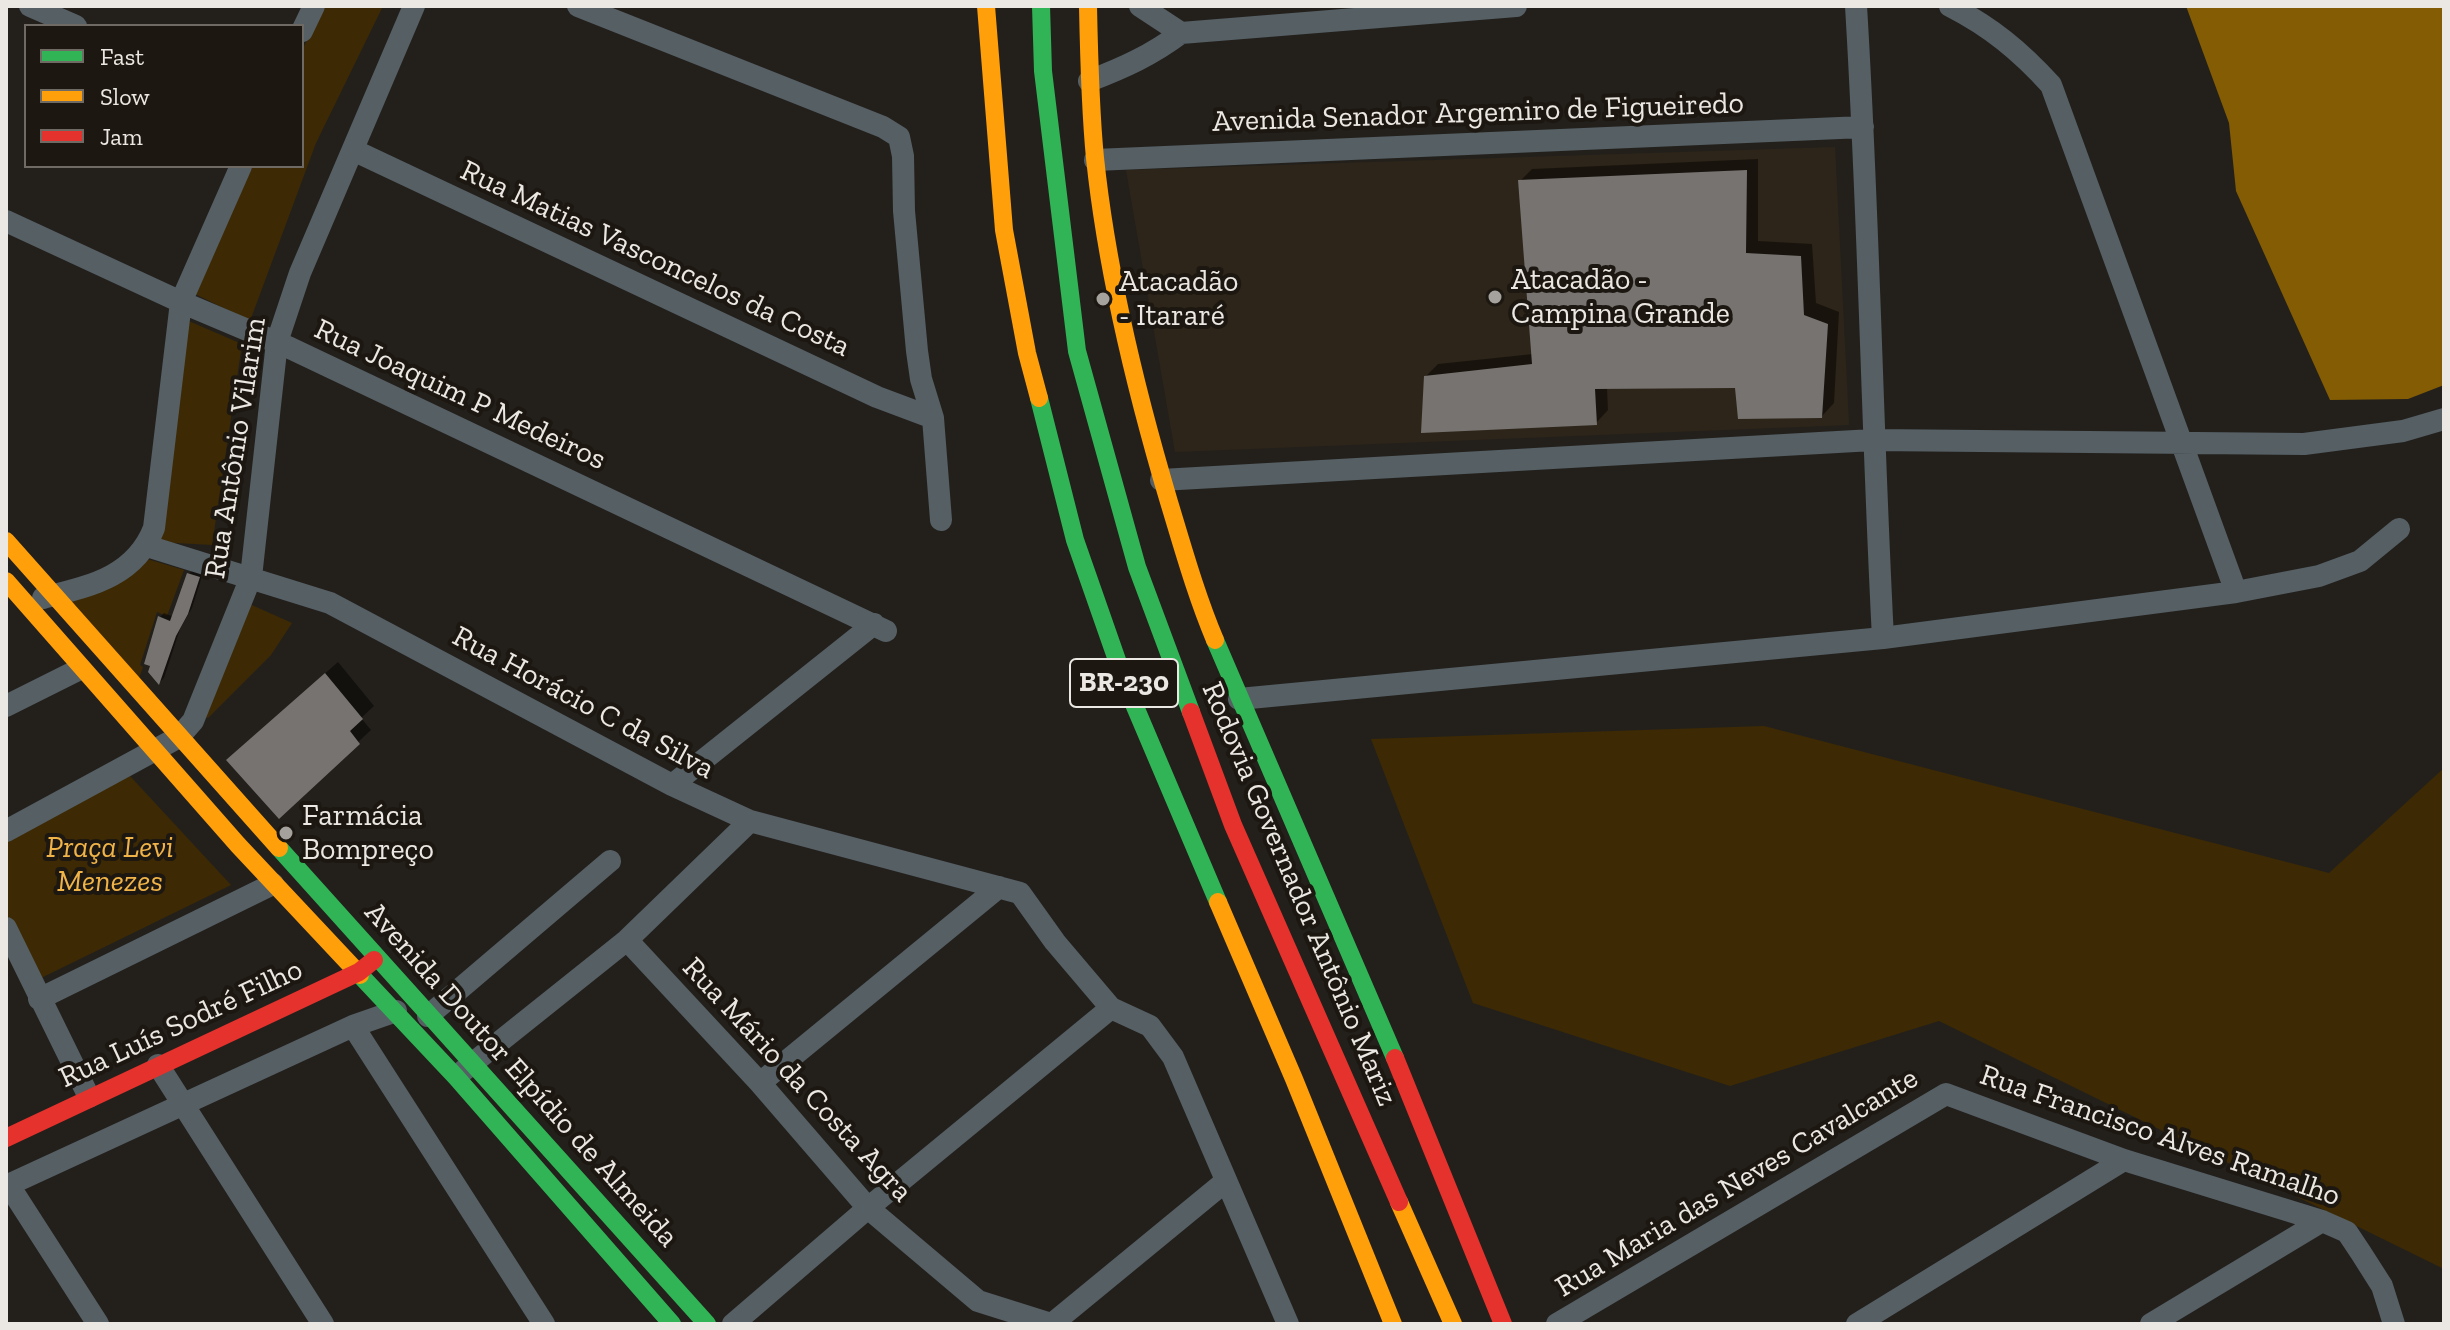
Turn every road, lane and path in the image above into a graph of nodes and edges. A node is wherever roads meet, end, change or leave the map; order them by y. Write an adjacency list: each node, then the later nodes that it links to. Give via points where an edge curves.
1 (30, 6): 12 (street)
2 (314, 6): 13 (street)
3 (414, 6): 17 (street, Rua Antônio Vilarim)
4 (578, 6): 23 (street, via 899,137 917,351)
5 (986, 6): 78 (main road, BR-230, via 1004,230 1027,353 1075,540 1125,683)
6 (1041, 6): 79 (main road, Rodovia Governador Antônio Mariz / BR-230, via 1043,71 1077,351 1137,567 1233,825)
7 (1088, 6): 15 (main road)
8 (1140, 6): 14 (street)
9 (1516, 6): 14 (street)
10 (1856, 6): 16 (street)
11 (1950, 6): 26 (street, via 2020,52 2051,85)
12 (71, 24)
13 (304, 27)
14 (1181, 33): 15 (street, via 1130,66)
15 (1089, 81): 18 (main road)
16 (1863, 127): 18 (street, Avenida Senador Argemiro de Figueiredo); 25 (street)
17 (353, 150): 22 (street, Rua Antônio Vilarim, via 300,273); 23 (street, Rua Matias Vasconcelos da Costa, via 877,397)
18 (1095, 160): 27 (main road, BR-230, via 1129,354)
19 (240, 168): 21 (street)
20 (6, 221): 21 (street, Rua Joaquim P Medeiros)
21 (181, 302): 22 (street, Rua Joaquim P Medeiros); 31 (street, via 154,528)
22 (277, 342): 32 (street, Rua Antônio Vilarim); 43 (street, Rua Joaquim P Medeiros, via 880,628)
23 (933, 418): 28 (street)
24 (2444, 419): 26 (street, via 2403,431 2304,444)
25 (1873, 440): 26 (street); 27 (street); 37 (street)
26 (2181, 442): 34 (street)
27 (1161, 480): 39 (main road, BR-230, via 1200,605)
28 (941, 520)
29 (2399, 529): 34 (street, via 2360,561 2319,576)
30 (6, 541): 35 (main road, Avenida Doutor Elpídio de Almeida)
31 (147, 546): 32 (street, Rua Horácio C da Silva); 35 (street, via 120,572)
32 (251, 577): 41 (street, Rua Antônio Vilarim, via 193,721); 43 (street, Rua Horácio C da Silva, via 330,603)
33 (6, 581): 36 (main road, Avenida Doutor Elpídio de Almeida)
34 (2236, 592): 37 (street)
35 (52, 596): 36 (street); 41 (main road, Avenida Doutor Elpídio de Almeida)
36 (25, 603): 38 (main road, Avenida Doutor Elpídio de Almeida)
37 (1883, 638): 39 (street)
38 (80, 669): 40 (street); 42 (main road, Avenida Doutor Elpídio de Almeida)
39 (1239, 699): 80 (main road, BR-230, via 1387,1038)
40 (6, 706)
41 (179, 737): 42 (street, Rua Antônio Vilarim); 51 (main road, Avenida Doutor Elpídio de Almeida)
42 (155, 750): 45 (street, Rua Antônio Vilarim); 47 (main road, Avenida Doutor Elpídio de Almeida)
43 (672, 785): 44 (street, Rua Horácio C da Silva)
44 (750, 821): 48 (street, Rua Horácio C da Silva); 50 (street)
45 (6, 831)
46 (610, 861): 56 (street)
47 (273, 884): 52 (main road, Avenida Doutor Elpídio de Almeida); 53 (street)
48 (999, 887): 54 (street, Rua Horácio C da Silva, via 1020,893); 60 (street)
49 (6, 928): 53 (street)
50 (627, 940): 59 (street); 60 (street, Rua Mário da Costa Agra)
51 (377, 958): 52 (main road, Rua Luís Sodré Filho); 56 (main road, Avenida Doutor Elpídio de Almeida)
52 (359, 972): 55 (main road, Avenida Doutor Elpídio de Almeida); 58 (main road, Rua Luís Sodré Filho)
53 (39, 999): 62 (street)
54 (1111, 1008): 66 (street, via 1150,1026 1163,1041); 68 (street)
55 (396, 1011): 57 (street); 59 (main road, Avenida Doutor Elpídio de Almeida)
56 (428, 1016): 59 (main road, Avenida Doutor Elpídio de Almeida)
57 (353, 1026): 63 (street); 72 (street)
58 (158, 1065): 62 (main road, Rua Luís Sodré Filho); 63 (street)
59 (465, 1070): 73 (main road, Avenida Doutor Elpídio de Almeida); 74 (main road, Avenida Doutor Elpídio de Almeida)
60 (760, 1083): 68 (street, Rua Mário da Costa Agra)
61 (1946, 1094): 65 (street, Rua Francisco Alves Ramalho); 81 (street, Rua Maria das Neves Cavalcante)
62 (89, 1097): 64 (main road, Rua Luís Sodré Filho)
63 (182, 1103): 67 (street); 71 (street)
64 (6, 1138)
65 (2124, 1160): 69 (street, Rua Francisco Alves Ramalho); 82 (street)
66 (1226, 1181): 76 (street, Rua Mário da Costa Agra); 77 (street)
67 (7, 1185): 70 (street)
68 (868, 1208): 75 (street); 76 (street, Rua Mário da Costa Agra, via 978,1301)
69 (2322, 1221): 83 (street); 84 (street, Rua Francisco Alves Ramalho, via 2347,1232 2382,1286)
70 (98, 1324)
71 (323, 1324)
72 (544, 1324)
73 (672, 1324)
74 (707, 1324)
75 (733, 1324)
76 (1052, 1324)
77 (1288, 1324)
78 (1393, 1324)
79 (1453, 1324)
80 (1503, 1324)
81 (1557, 1324)
82 (1857, 1324)
83 (2151, 1324)
84 (2394, 1324)

